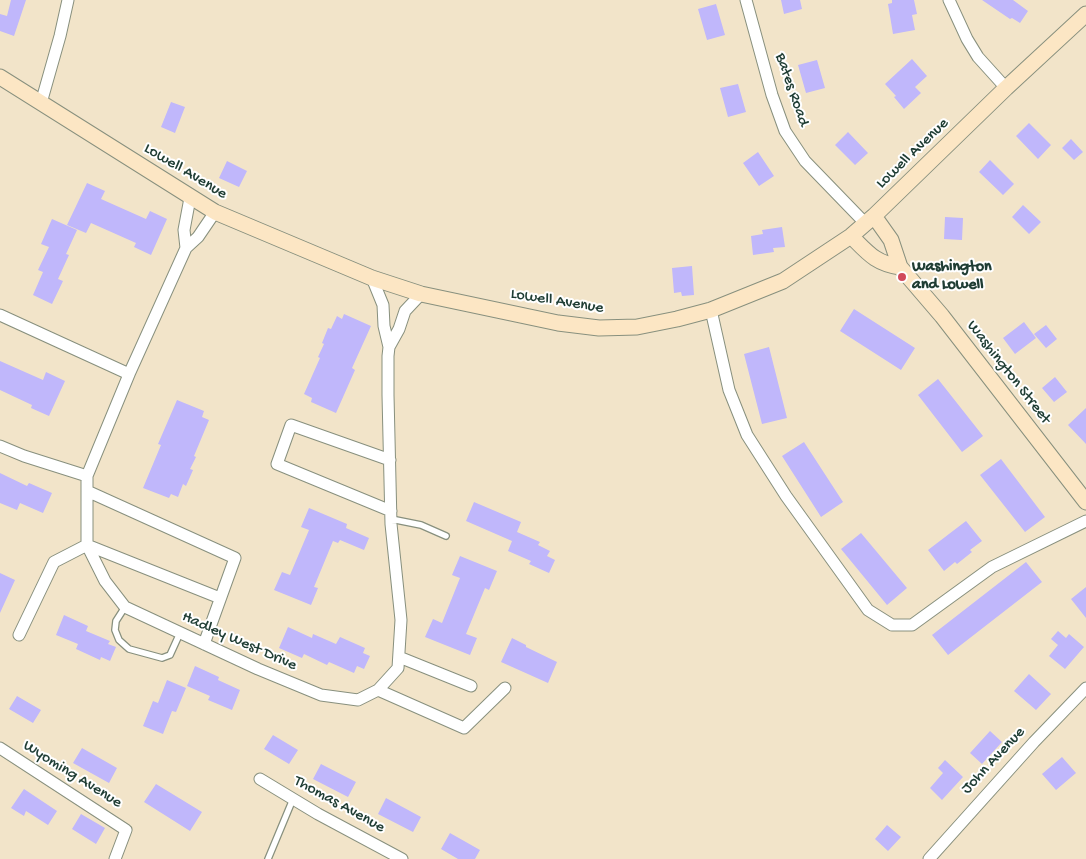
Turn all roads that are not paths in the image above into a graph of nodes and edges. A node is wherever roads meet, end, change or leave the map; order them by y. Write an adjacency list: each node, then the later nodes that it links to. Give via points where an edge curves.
1 (68, 0): 7 (street)
2 (746, 0): 10 (street, Bates Road, via 785,131 805,161)
3 (949, 0): 6 (street, via 978,56)
4 (1086, 14): 6 (main road, Lowell Avenue)
5 (0, 77): 7 (main road, Lowell Avenue)
6 (1006, 88): 10 (main road, Lowell Avenue)
7 (41, 103): 8 (main road, Lowell Avenue)
8 (190, 198): 9 (main road, Lowell Avenue); 12 (street, Hadley West Drive, via 184,230)
9 (215, 212): 12 (street, Hadley West Drive); 14 (main road, Lowell Avenue)
10 (870, 220): 11 (main road, Lowell Avenue); 13 (main road, Washington Street, via 890,240)
11 (851, 236): 13 (main road, via 884,264); 16 (main road, Lowell Avenue, via 784,281)
12 (186, 248): 19 (street, Hadley West Drive)
13 (900, 267): 24 (main road, Washington Street, via 942,316)
14 (372, 278): 15 (main road, Lowell Avenue); 18 (street, Hadley West Drive, via 383,305)
15 (421, 294): 16 (main road, Lowell Avenue, via 558,323 599,328 637,327); 18 (street, Hadley West Drive, via 405,311)
16 (711, 310): 26 (street, via 729,390 747,435 786,496 868,610 892,625 912,625 992,567)
17 (0, 315): 19 (street)
18 (389, 347): 21 (street, Hadley West Drive)
19 (129, 374): 22 (street, Hadley West Drive)
20 (0, 446): 22 (street)
21 (390, 460): 25 (street, Hadley West Drive); 25 (street, via 291,425 277,464)
22 (87, 476): 23 (street, Hadley West Drive)
23 (87, 491): 28 (street, Hadley West Drive); 29 (street, via 235,558)
24 (1086, 502)
25 (391, 515): 27 (lane); 34 (street, Hadley West Drive, via 401,620)
26 (1086, 521)
27 (446, 536)
28 (87, 545): 29 (street); 30 (street, Hadley West Drive, via 105,581); 32 (street, via 54,562)
29 (220, 598): 33 (street)
30 (125, 607): 31 (street, Hadley West Drive); 31 (lane, via 116,621 115,630 119,640 129,648 162,658 170,655)
31 (180, 633): 33 (street, Hadley West Drive)
32 (20, 635)
33 (204, 644): 38 (street, Hadley West Drive, via 320,695 358,700)
34 (399, 657): 35 (street); 38 (street, Hadley West Drive, via 398,668)
35 (471, 686)
36 (505, 688): 38 (street, via 464,728)
37 (1086, 688): 45 (street, John Avenue)
38 (378, 690)
39 (0, 748): 42 (street, Wyoming Avenue, via 126,830)
40 (260, 779): 41 (street, Thomas Avenue)
41 (293, 799): 43 (lane); 44 (street, Thomas Avenue)
42 (114, 859)
43 (268, 859)
44 (402, 859)
45 (929, 859)

